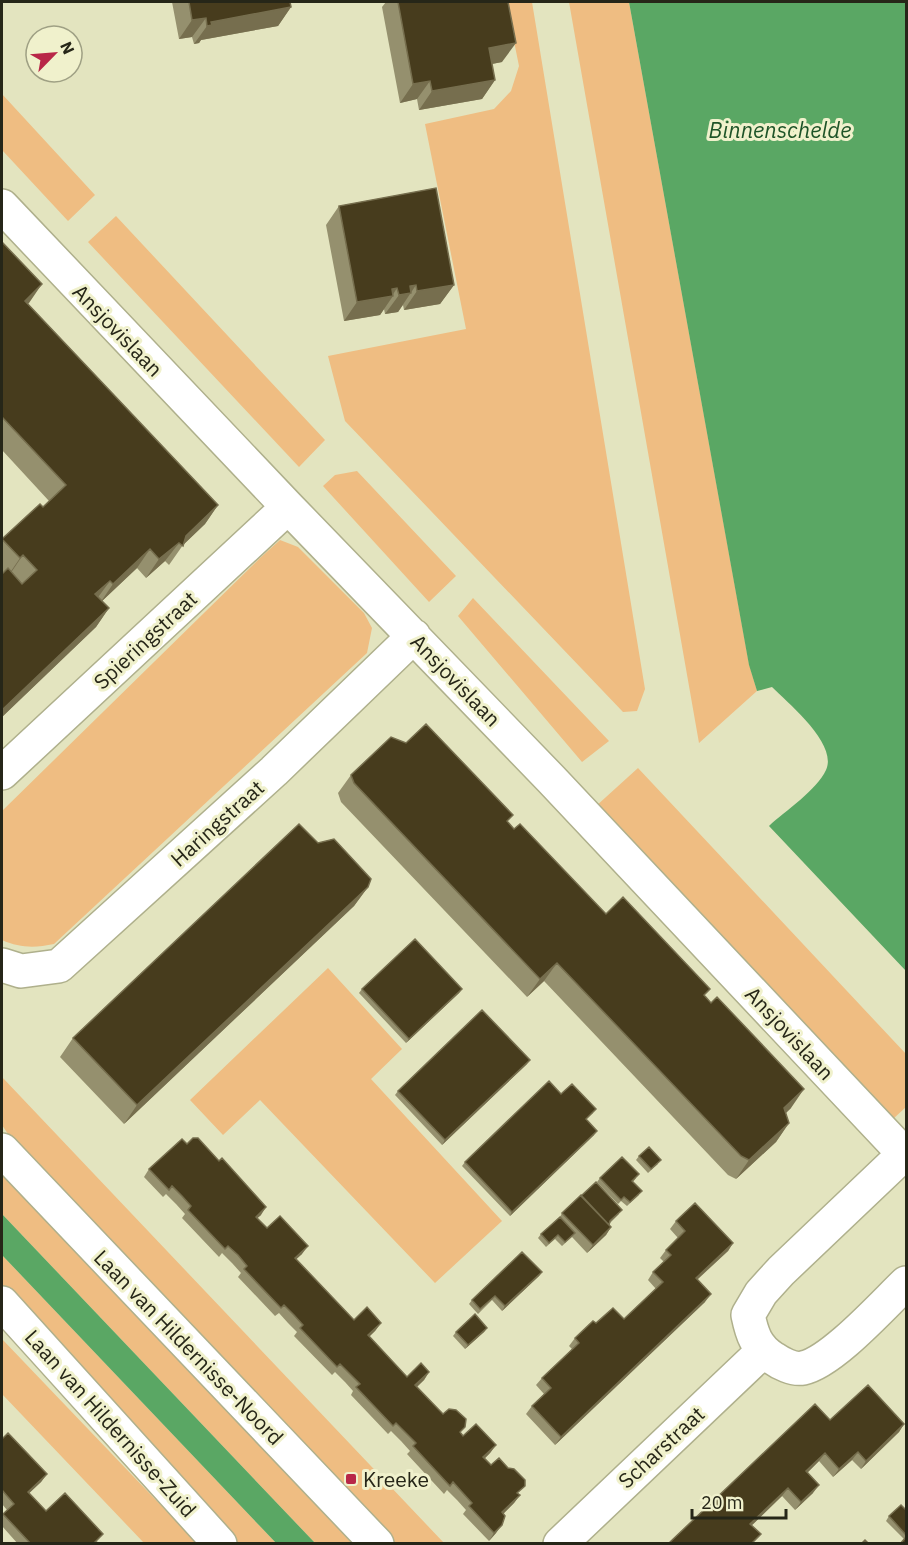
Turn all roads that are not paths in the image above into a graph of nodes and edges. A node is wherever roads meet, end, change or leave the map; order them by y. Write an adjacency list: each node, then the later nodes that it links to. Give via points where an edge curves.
1 (2, 206): 2 (street, Ansjovislaan)
2 (288, 507): 3 (street, Ansjovislaan); 4 (street, Spieringstraat)
3 (414, 636): 5 (street, Haringstraat, via 274,771 59,966 21,971); 7 (street, Ansjovislaan)
4 (2, 773)
5 (2, 965)
6 (2, 1150): 12 (street, Laan van Hildernisse-Noord)
7 (905, 1155): 10 (street, via 761,1293 748,1315 752,1335)
8 (906, 1284): 10 (street, via 821,1361 801,1369 782,1364)
9 (2, 1303): 11 (street, Laan van Hildernisse-Zuid)
10 (763, 1351): 13 (street, Scharstraat)
11 (220, 1544)
12 (377, 1544)
13 (560, 1544)

